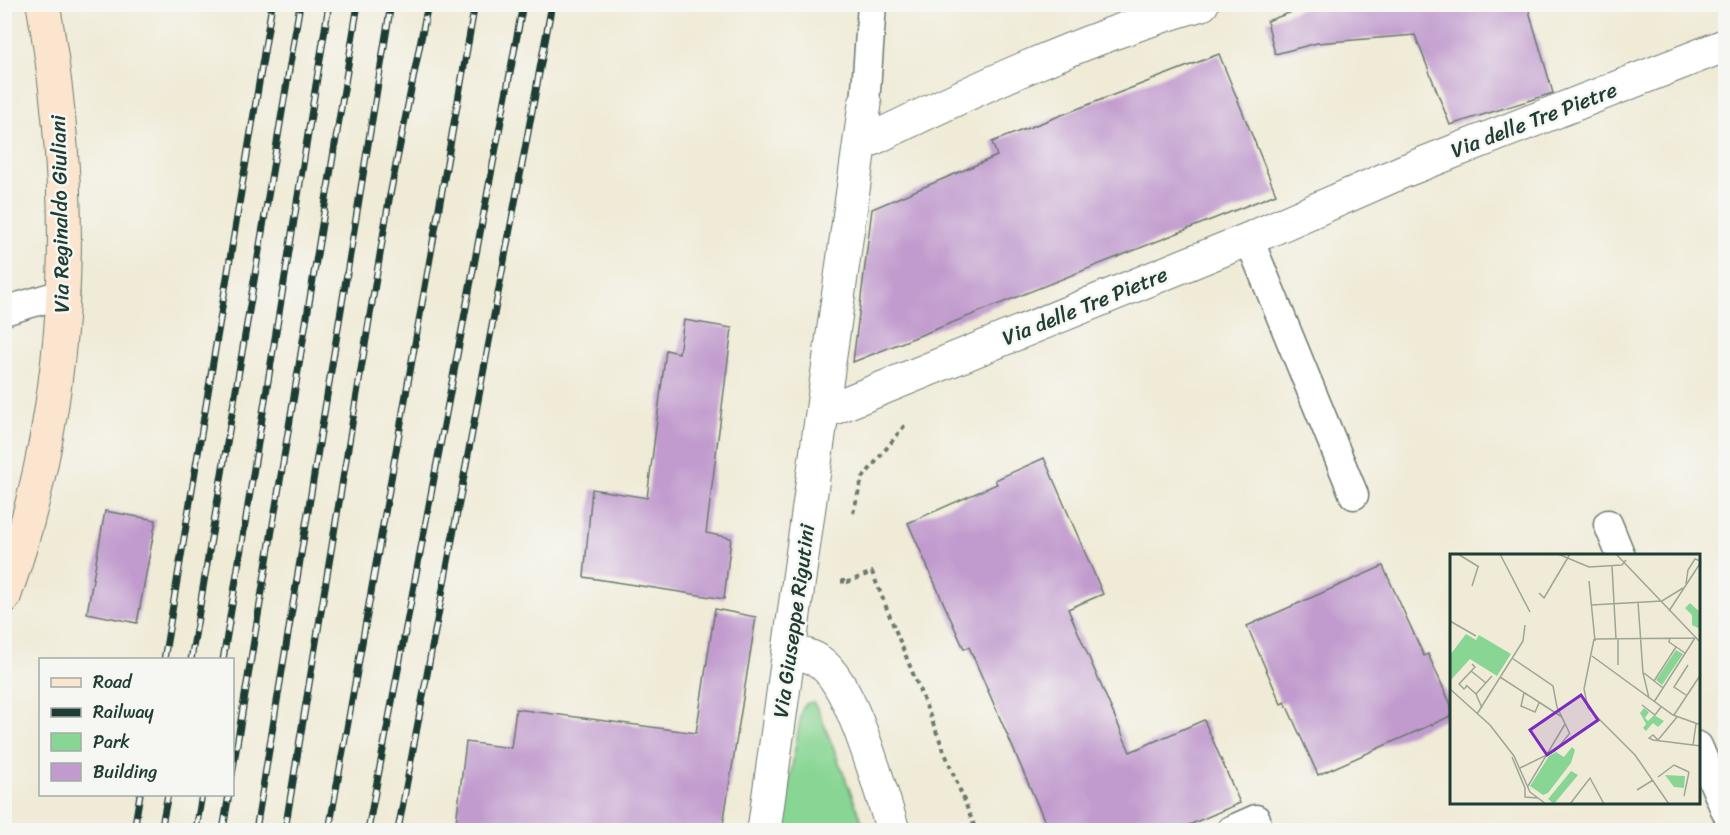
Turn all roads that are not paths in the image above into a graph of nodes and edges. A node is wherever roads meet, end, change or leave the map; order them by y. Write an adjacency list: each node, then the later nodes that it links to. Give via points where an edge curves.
1 (43, 4): 8 (main road, Via Reginaldo Giuliani, via 59,110)
2 (872, 4): 5 (lane)
3 (1202, 4): 6 (street, via 1110,32 1048,57)
4 (1725, 45): 7 (street, Via delle Tre Pietre, via 1404,171)
5 (865, 104): 6 (street)
6 (860, 145): 10 (street)
7 (1249, 239): 10 (street, Via delle Tre Pietre); 11 (lane)
8 (65, 293): 9 (lane); 14 (main road, Via Reginaldo Giuliani, via 49,431)
9 (4, 311)
10 (824, 412): 15 (street, Via Giuseppe Rigutini)
11 (1354, 495)
12 (1608, 524): 13 (lane)
13 (1620, 554)
14 (4, 597)
15 (789, 652): 18 (street, Via Giuseppe Rigutini); 19 (street, via 820,661 836,680 865,745)
16 (1700, 751): 17 (lane)
17 (1725, 812)
18 (764, 831)
19 (893, 831)

